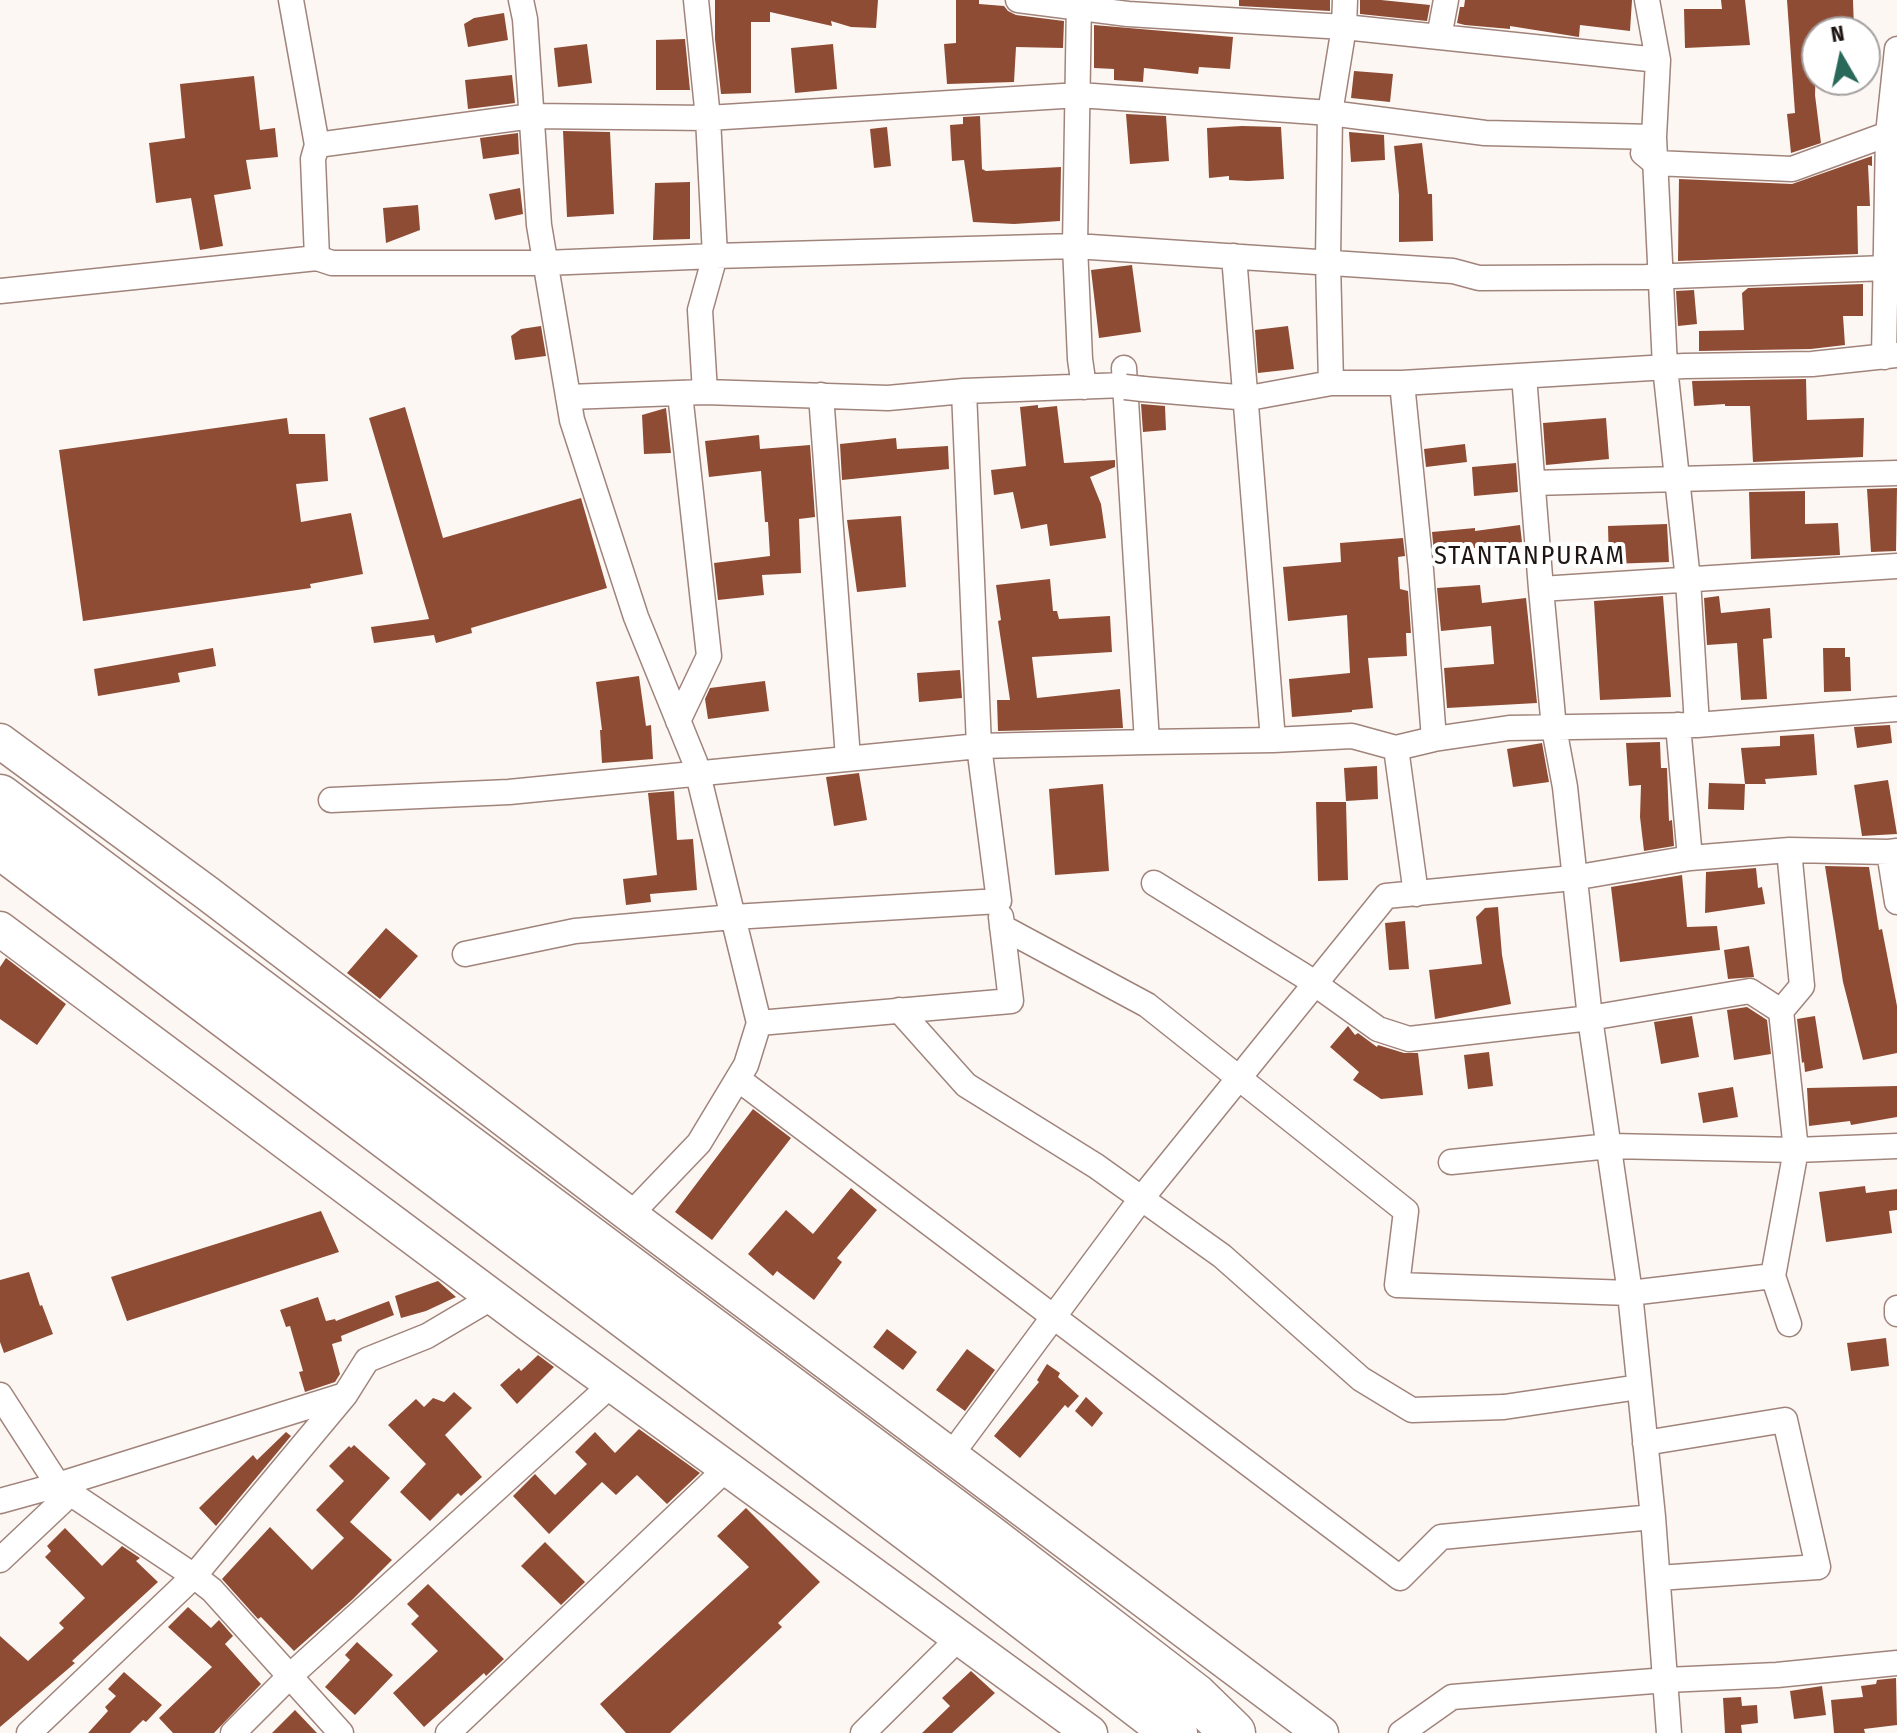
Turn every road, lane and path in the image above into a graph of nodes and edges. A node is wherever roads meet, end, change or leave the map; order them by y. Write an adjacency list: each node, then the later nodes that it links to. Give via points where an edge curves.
1 (291, 0): 18 (street)
2 (521, 0): 15 (street)
3 (696, 0): 16 (street)
4 (1018, 0): 8 (street)
5 (1345, 0): 9 (street)
6 (1446, 0): 10 (street)
7 (1647, 0): 12 (street)
8 (1079, 4): 9 (street, via 1128,14); 13 (street)
9 (1344, 27): 10 (street); 14 (street)
10 (1439, 37): 12 (street)
11 (1897, 49): 17 (street)
12 (1658, 60): 19 (street)
13 (1079, 95): 14 (street); 16 (street); 20 (street)
14 (1330, 113): 19 (street, via 1485,133 1615,136); 24 (street)
15 (532, 116): 16 (street); 18 (street); 25 (street)
16 (708, 118): 21 (street)
17 (1893, 135): 19 (street, via 1792,169); 26 (street)
18 (317, 145): 23 (street)
19 (1654, 149): 27 (street)
20 (1075, 246): 21 (street); 22 (street); 35 (street)
21 (715, 256): 25 (street); 37 (street, via 700,310)
22 (1234, 256): 24 (street); 40 (street)
23 (317, 258): 25 (street, via 332,263); 28 (street)
24 (1328, 262): 27 (street, via 1453,271 1479,278); 33 (street)
25 (545, 263): 39 (street)
26 (1886, 268): 27 (street); 29 (street)
27 (1661, 277): 30 (street)
28 (0, 291)
29 (1890, 356): 30 (street, via 1812,364)
30 (1665, 367): 31 (street); 42 (street)
31 (1524, 376): 34 (street); 43 (street)
32 (1129, 382): 35 (street); 40 (street); 54 (street)
33 (1331, 383): 34 (street); 40 (street)
34 (1402, 383): 51 (street)
35 (1084, 387): 36 (street)
36 (964, 391): 38 (street, via 888,398); 55 (street)
37 (692, 393): 38 (street); 39 (street); 48 (street, via 709,656)
38 (821, 395): 57 (street)
39 (568, 397): 48 (street, via 636,617)
40 (1246, 397): 52 (street)
41 (1897, 473): 42 (street)
42 (1677, 478): 43 (street); 45 (street)
43 (1533, 483): 46 (street)
44 (1897, 566): 45 (street)
45 (1688, 580): 46 (street); 49 (street)
46 (1541, 589): 50 (street)
47 (1897, 709): 49 (street)
48 (678, 721): 58 (street)
49 (1688, 725): 50 (street); 64 (street)
50 (1554, 728): 51 (street, via 1509,728); 65 (street)
51 (1434, 739): 56 (street)
52 (1273, 740): 54 (street); 56 (street, via 1352,736)
53 (0, 741): 86 (street)
54 (1147, 742): 55 (street)
55 (979, 746): 57 (street); 68 (street)
56 (1396, 748): 67 (street)
57 (848, 758): 58 (street)
58 (698, 772): 60 (street, via 509,792); 70 (street)
59 (0, 797): 87 (highway)
60 (331, 800)
61 (0, 846): 87 (highway)
62 (1789, 850): 63 (street); 64 (street); 76 (street, via 1802,986)
63 (1893, 852): 69 (street)
64 (1690, 858): 65 (street)
65 (1573, 878): 67 (street); 77 (street)
66 (1154, 883): 74 (street)
67 (1416, 894): 74 (street, via 1386,896)
68 (999, 901): 70 (street); 71 (street)
69 (1897, 902)
70 (733, 917): 73 (street, via 575,931); 78 (street)
71 (1002, 927): 75 (street, via 1011,1001); 80 (street, via 1147,1005)
72 (0, 929): 90 (street)
73 (465, 954)
74 (1315, 985): 77 (street, via 1378,1029 1409,1039); 80 (street)
75 (899, 1010): 78 (street); 85 (street, via 966,1085)
76 (1781, 1011): 77 (street, via 1750,991); 83 (street)
77 (1590, 1018): 81 (street)
78 (759, 1023): 79 (street)
79 (738, 1079): 86 (street, via 699,1143); 91 (street)
80 (1240, 1079): 85 (street); 89 (street, via 1406,1211 1397,1285)
81 (1610, 1146): 83 (street); 84 (street); 89 (street)
82 (1897, 1146): 83 (street)
83 (1796, 1150): 88 (street)
84 (1451, 1162)
85 (1141, 1199): 91 (street); 94 (street, via 1222,1256 1361,1379 1412,1410 1504,1407)
86 (630, 1215): 98 (street)
87 (589, 1264): 116 (highway); 117 (highway, via 1183,1686)
88 (1773, 1276): 89 (street); 92 (street)
89 (1630, 1293): 94 (street)
90 (493, 1297): 93 (street); 96 (street, via 427,1336 367,1360)
91 (1053, 1316): 98 (street); 102 (street, via 1400,1578 1441,1537)
92 (1789, 1324)
93 (612, 1384): 99 (street); 108 (street)
94 (1639, 1387): 97 (street)
95 (0, 1395): 100 (street)
96 (345, 1395): 100 (street); 104 (street)
97 (1645, 1443): 102 (street); 105 (street, via 1785,1420 1818,1567)
98 (951, 1455): 118 (street)
99 (727, 1468): 106 (street); 114 (street)
100 (64, 1489): 101 (street); 103 (street); 104 (street)
101 (0, 1501)
102 (1653, 1517): 105 (street)
103 (0, 1560)
104 (194, 1576): 108 (street); 111 (street)
105 (1658, 1578): 109 (street)
106 (959, 1638): 110 (street); 115 (street)
107 (1897, 1663): 109 (street)
108 (290, 1676): 112 (street); 113 (street)
109 (1666, 1680): 119 (street, via 1452,1697); 120 (street)
110 (1084, 1731)
111 (29, 1733)
112 (233, 1733)
113 (341, 1733)
114 (448, 1733)
115 (863, 1733)
116 (1175, 1733)
117 (1233, 1733)
118 (1321, 1733)
119 (1401, 1733)
120 (1669, 1733)

